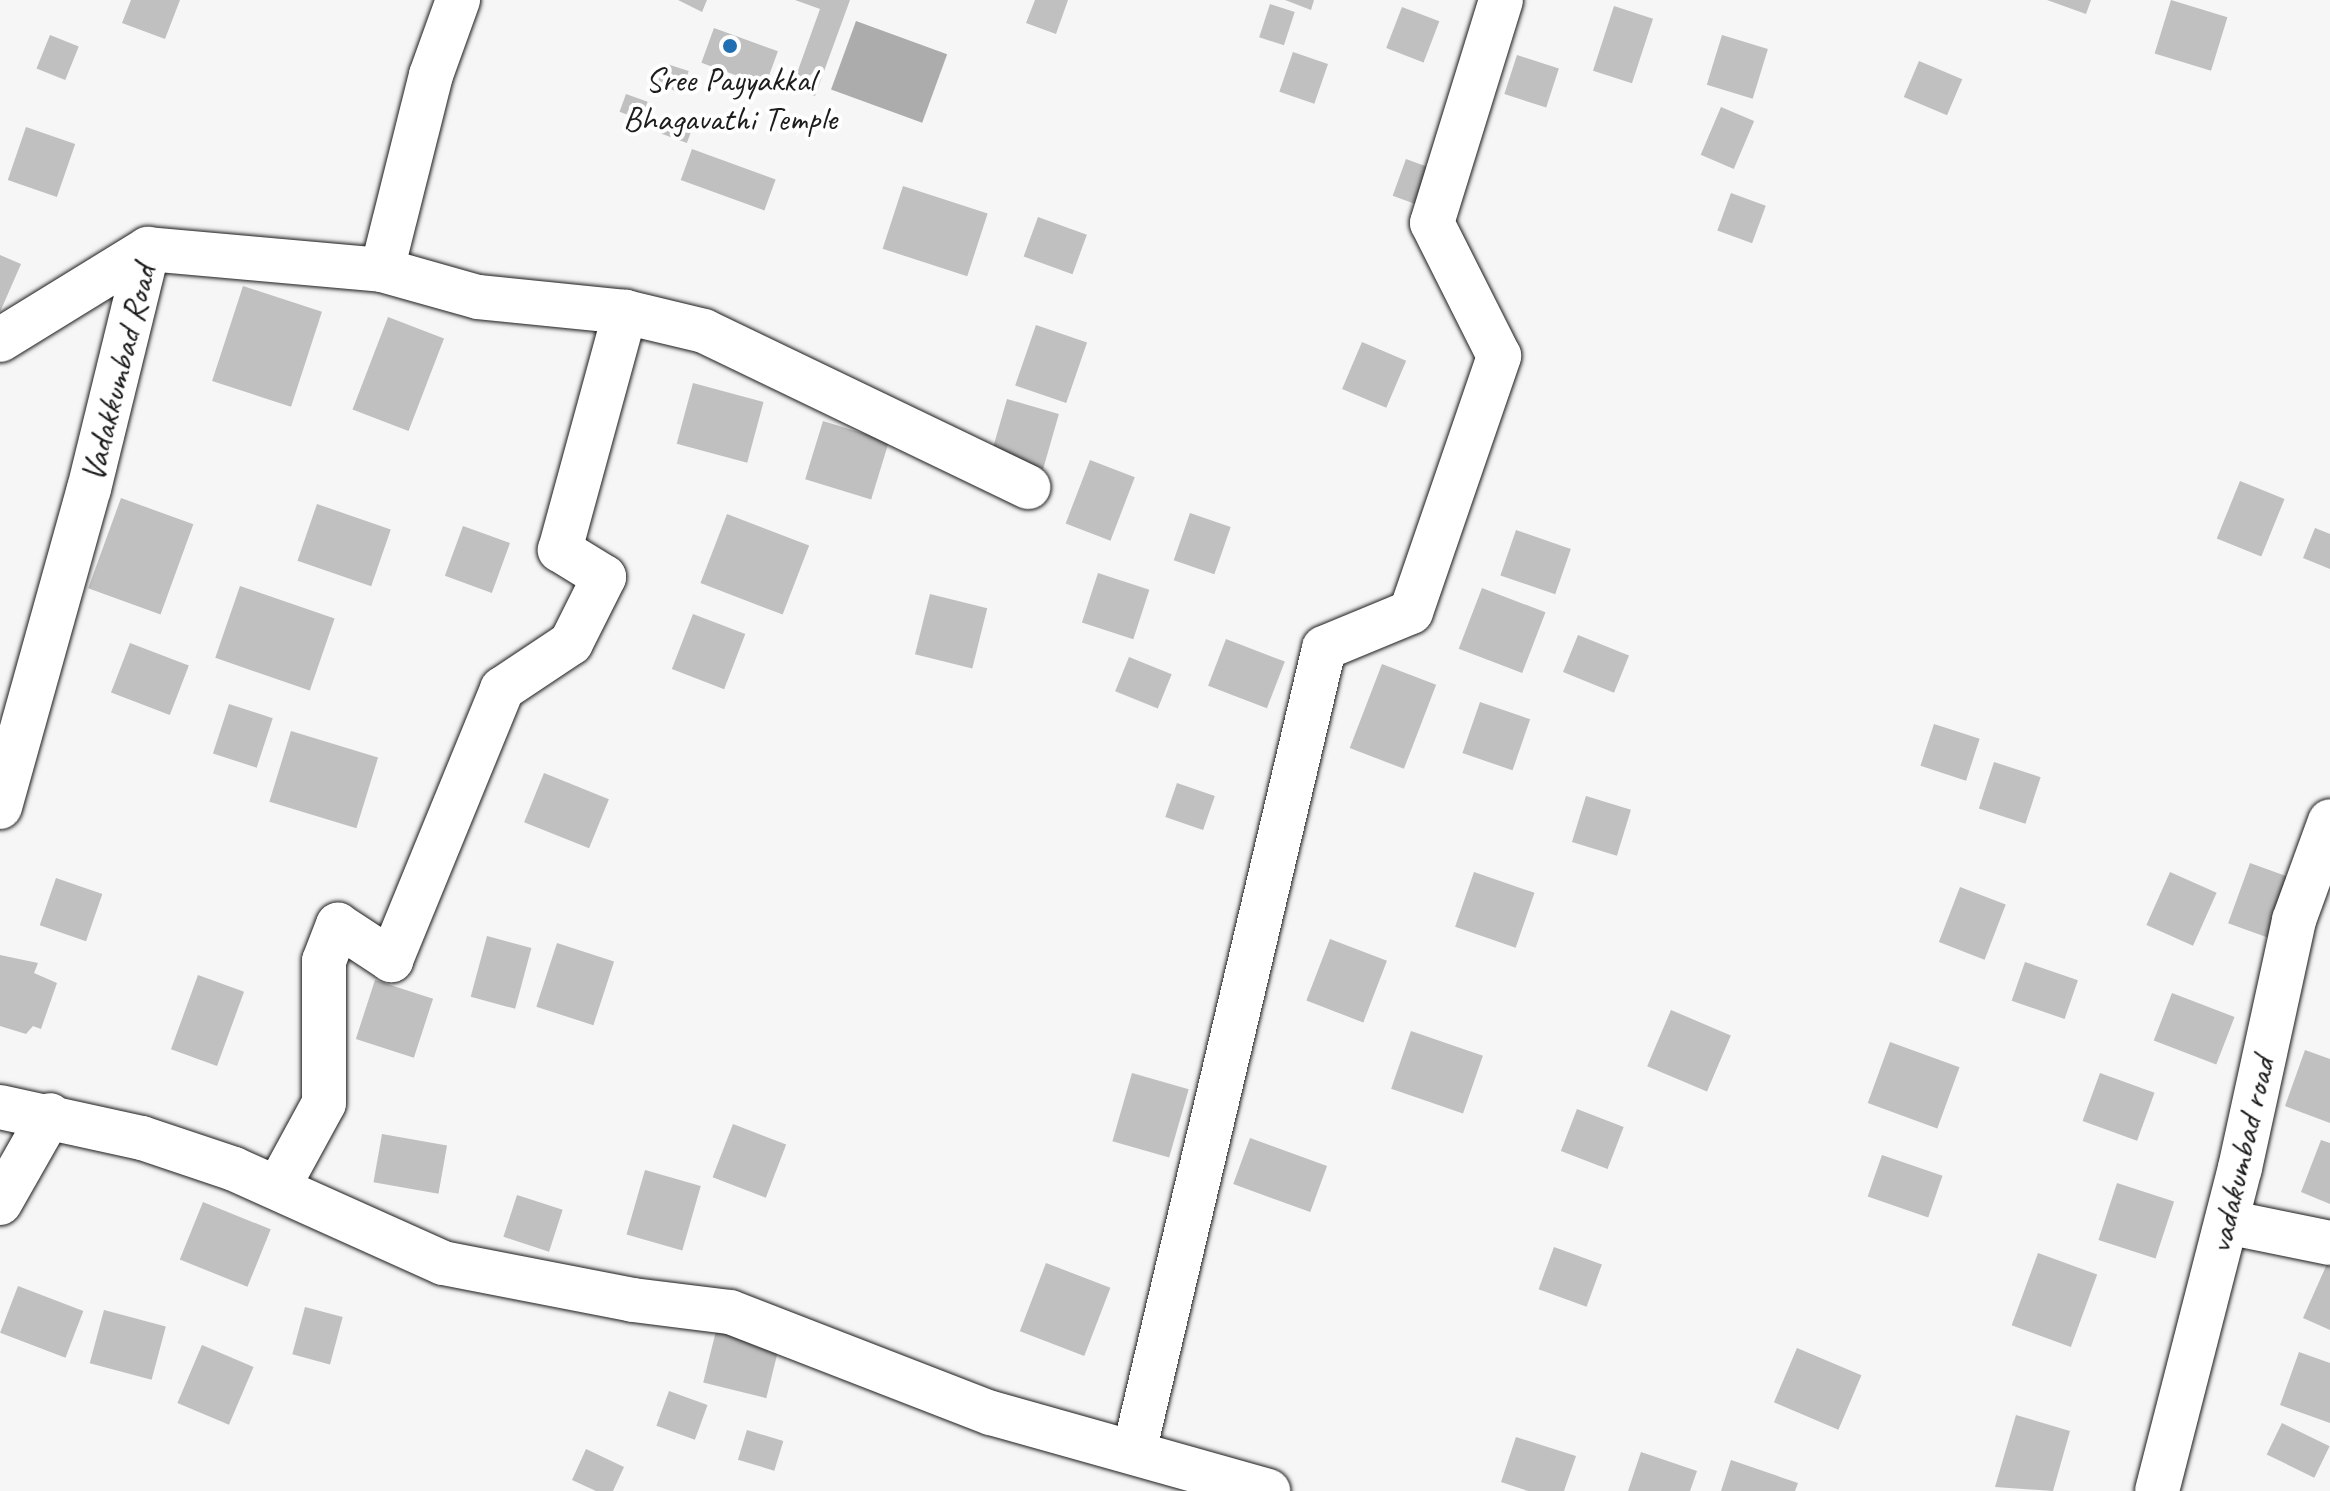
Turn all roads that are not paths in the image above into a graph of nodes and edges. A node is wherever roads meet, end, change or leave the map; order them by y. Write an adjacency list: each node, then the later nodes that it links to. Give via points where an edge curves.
1 (458, 0): 4 (street, via 431,75)
2 (1501, 0): 16 (street, via 1432,223 1499,356 1411,612 1324,648)
3 (148, 249): 4 (street, Vadakkumbad Road); 6 (street); 8 (street, Vadakkumbad Road, via 89,489)
4 (382, 270): 5 (street, Vadakkumbad Road, via 478,297)
5 (625, 312): 7 (street, Vadakkumbad Road, via 704,331); 12 (street, via 560,550 604,577 571,643 502,689 391,960 338,925 324,961 324,1103)
6 (0, 340)
7 (1028, 487)
8 (0, 807)
9 (2330, 821): 14 (street, vadakumbad road, via 2294,920)
10 (0, 1107): 11 (street)
11 (50, 1115): 13 (street); 16 (street, via 234,1169 443,1263 633,1300 730,1312 991,1413)
12 (287, 1171)
13 (0, 1203)
14 (2227, 1222): 15 (street); 18 (street, vadakumbad road)
15 (2330, 1243)
16 (1134, 1452): 17 (street)
17 (1268, 1491)
18 (2157, 1491)

